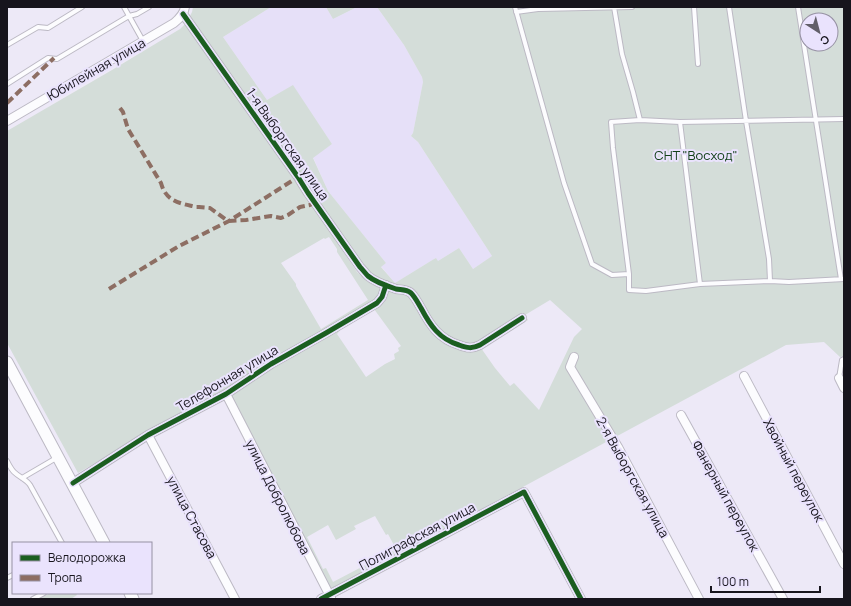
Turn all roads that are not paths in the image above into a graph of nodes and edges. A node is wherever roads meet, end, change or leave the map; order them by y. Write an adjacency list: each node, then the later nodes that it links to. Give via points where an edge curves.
1 (82, 7): 13 (lane, via 48,28 38,27)
2 (124, 7): 11 (lane)
3 (149, 7): 11 (lane)
4 (615, 7): 5 (lane); 9 (lane); 17 (lane, via 622,54)
5 (632, 7)
6 (694, 7): 14 (lane)
7 (729, 7): 19 (lane)
8 (798, 7): 18 (lane)
9 (516, 9): 22 (lane, via 564,183 592,264 612,275)
10 (184, 10): 12 (street, Юбилейная улица, via 174,23); 26 (street, 1-я Выборгская улица, via 360,267 371,279)
11 (129, 16): 12 (lane); 15 (lane, via 57,59 48,58)
12 (144, 42): 20 (street, Юбилейная улица)
13 (7, 45)
14 (698, 64)
15 (7, 84)
16 (844, 119): 18 (lane)
17 (640, 120): 21 (lane); 22 (lane, via 611,122)
18 (816, 120): 19 (lane); 23 (lane)
19 (746, 121): 21 (lane); 24 (lane, via 769,259)
20 (7, 122)
21 (680, 122): 25 (lane)
22 (629, 274): 25 (lane, via 629,290)
23 (842, 279): 24 (lane)
24 (770, 281): 25 (lane)
25 (700, 284)
26 (386, 285): 27 (street, 1-я Выборгская улица, via 410,293 437,332 448,341 466,347 475,348); 34 (street, Телефонная улица, via 377,303 271,364)
27 (522, 318)
28 (574, 357): 50 (street, 2-я Выборгская улица, via 570,367 618,447)
29 (844, 359): 32 (lane)
30 (7, 362): 37 (street)
31 (744, 376): 43 (street, Хвойный переулок)
32 (839, 378): 33 (street)
33 (844, 388)
34 (226, 394): 36 (street, Телефонная улица); 45 (street, улица Добролюбова)
35 (681, 414): 51 (street, Фанерный переулок)
36 (148, 435): 40 (street, Телефонная улица); 47 (street, улица Стасова)
37 (58, 457): 39 (lane); 40 (street)
38 (7, 461): 39 (lane)
39 (22, 478): 41 (lane, via 30,485)
40 (73, 483): 42 (street)
41 (61, 542)
42 (103, 542)
43 (844, 564)
44 (42, 594): 46 (lane)
45 (330, 597): 48 (street, Полиграфская улица); 49 (street, Полиграфская улица, via 524,492)
46 (33, 599)
47 (235, 599)
48 (321, 599)
49 (581, 599)
50 (699, 599)
51 (783, 599)

